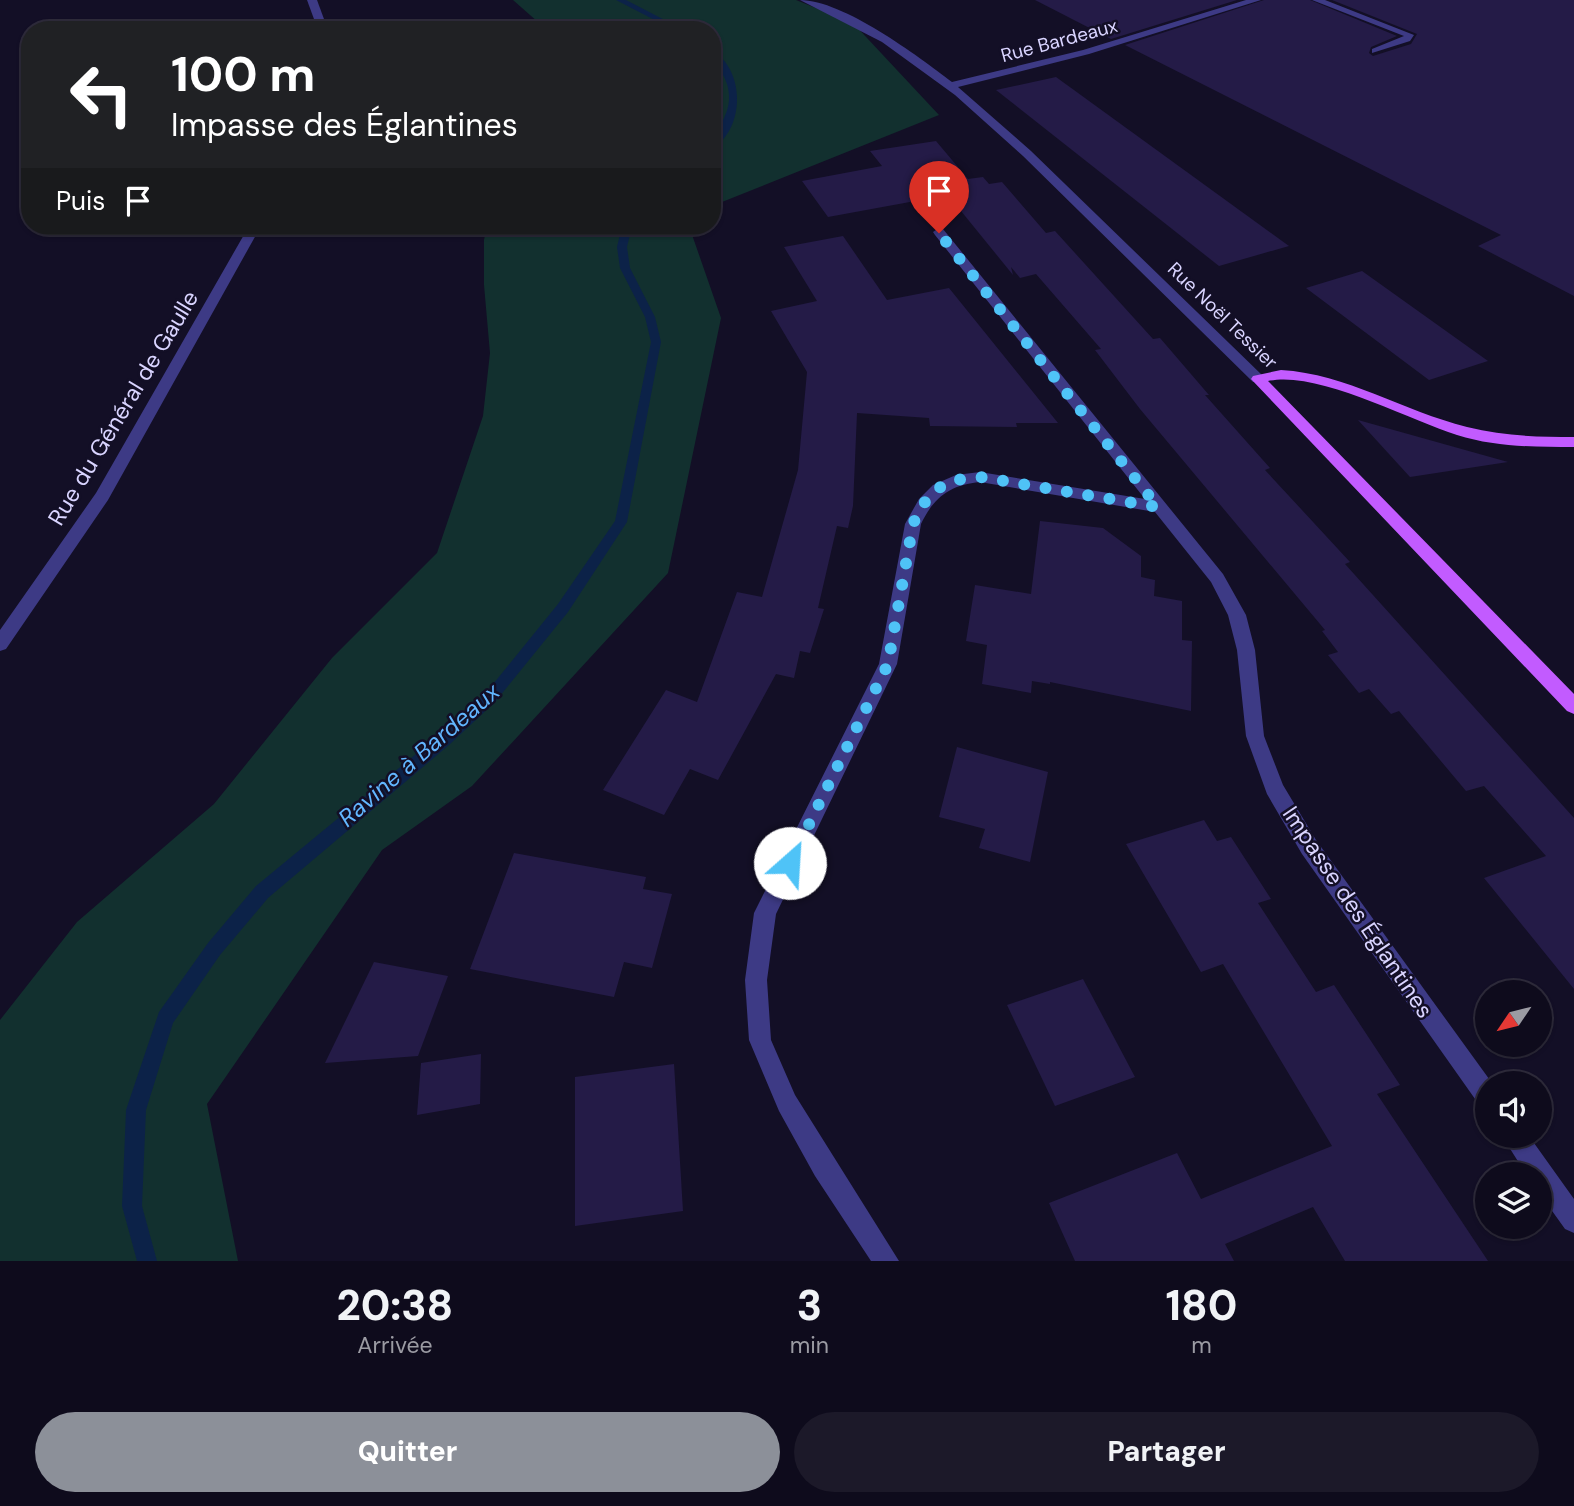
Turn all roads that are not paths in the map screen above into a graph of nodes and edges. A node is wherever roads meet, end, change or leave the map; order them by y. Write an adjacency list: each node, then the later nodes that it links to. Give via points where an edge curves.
1 (312, 0): 5 (street)
2 (805, 0): 7 (street, Rue Noël Tessier, via 891,44)
3 (1256, 0): 7 (street, Rue Bardeaux, via 1086,52)
4 (1317, 0): 6 (street, via 1409,35)
5 (320, 21)
6 (1375, 51)
7 (950, 86): 10 (street, Rue Noël Tessier, via 1042,168)
8 (939, 233): 12 (street, Impasse des Églantines)
9 (251, 235): 13 (street, Rue du Général de Gaulle, via 102,496)
10 (1258, 379): 11 (main road, via 1281,374 1311,376 1462,431 1518,442); 14 (main road, Rue Noël Tessier)
11 (1574, 442)
12 (1158, 507): 15 (street, Impasse des Églantines, via 1217,578 1237,615 1246,650 1255,736 1274,788 1309,847); 18 (street, via 980,477 958,479 938,488 922,503 913,524 888,664 765,914 756,979 760,1040 787,1103)
13 (0, 644)
14 (1574, 706)
15 (1475, 1080)
16 (1523, 1148): 17 (street)
17 (1574, 1220)
18 (886, 1261)

